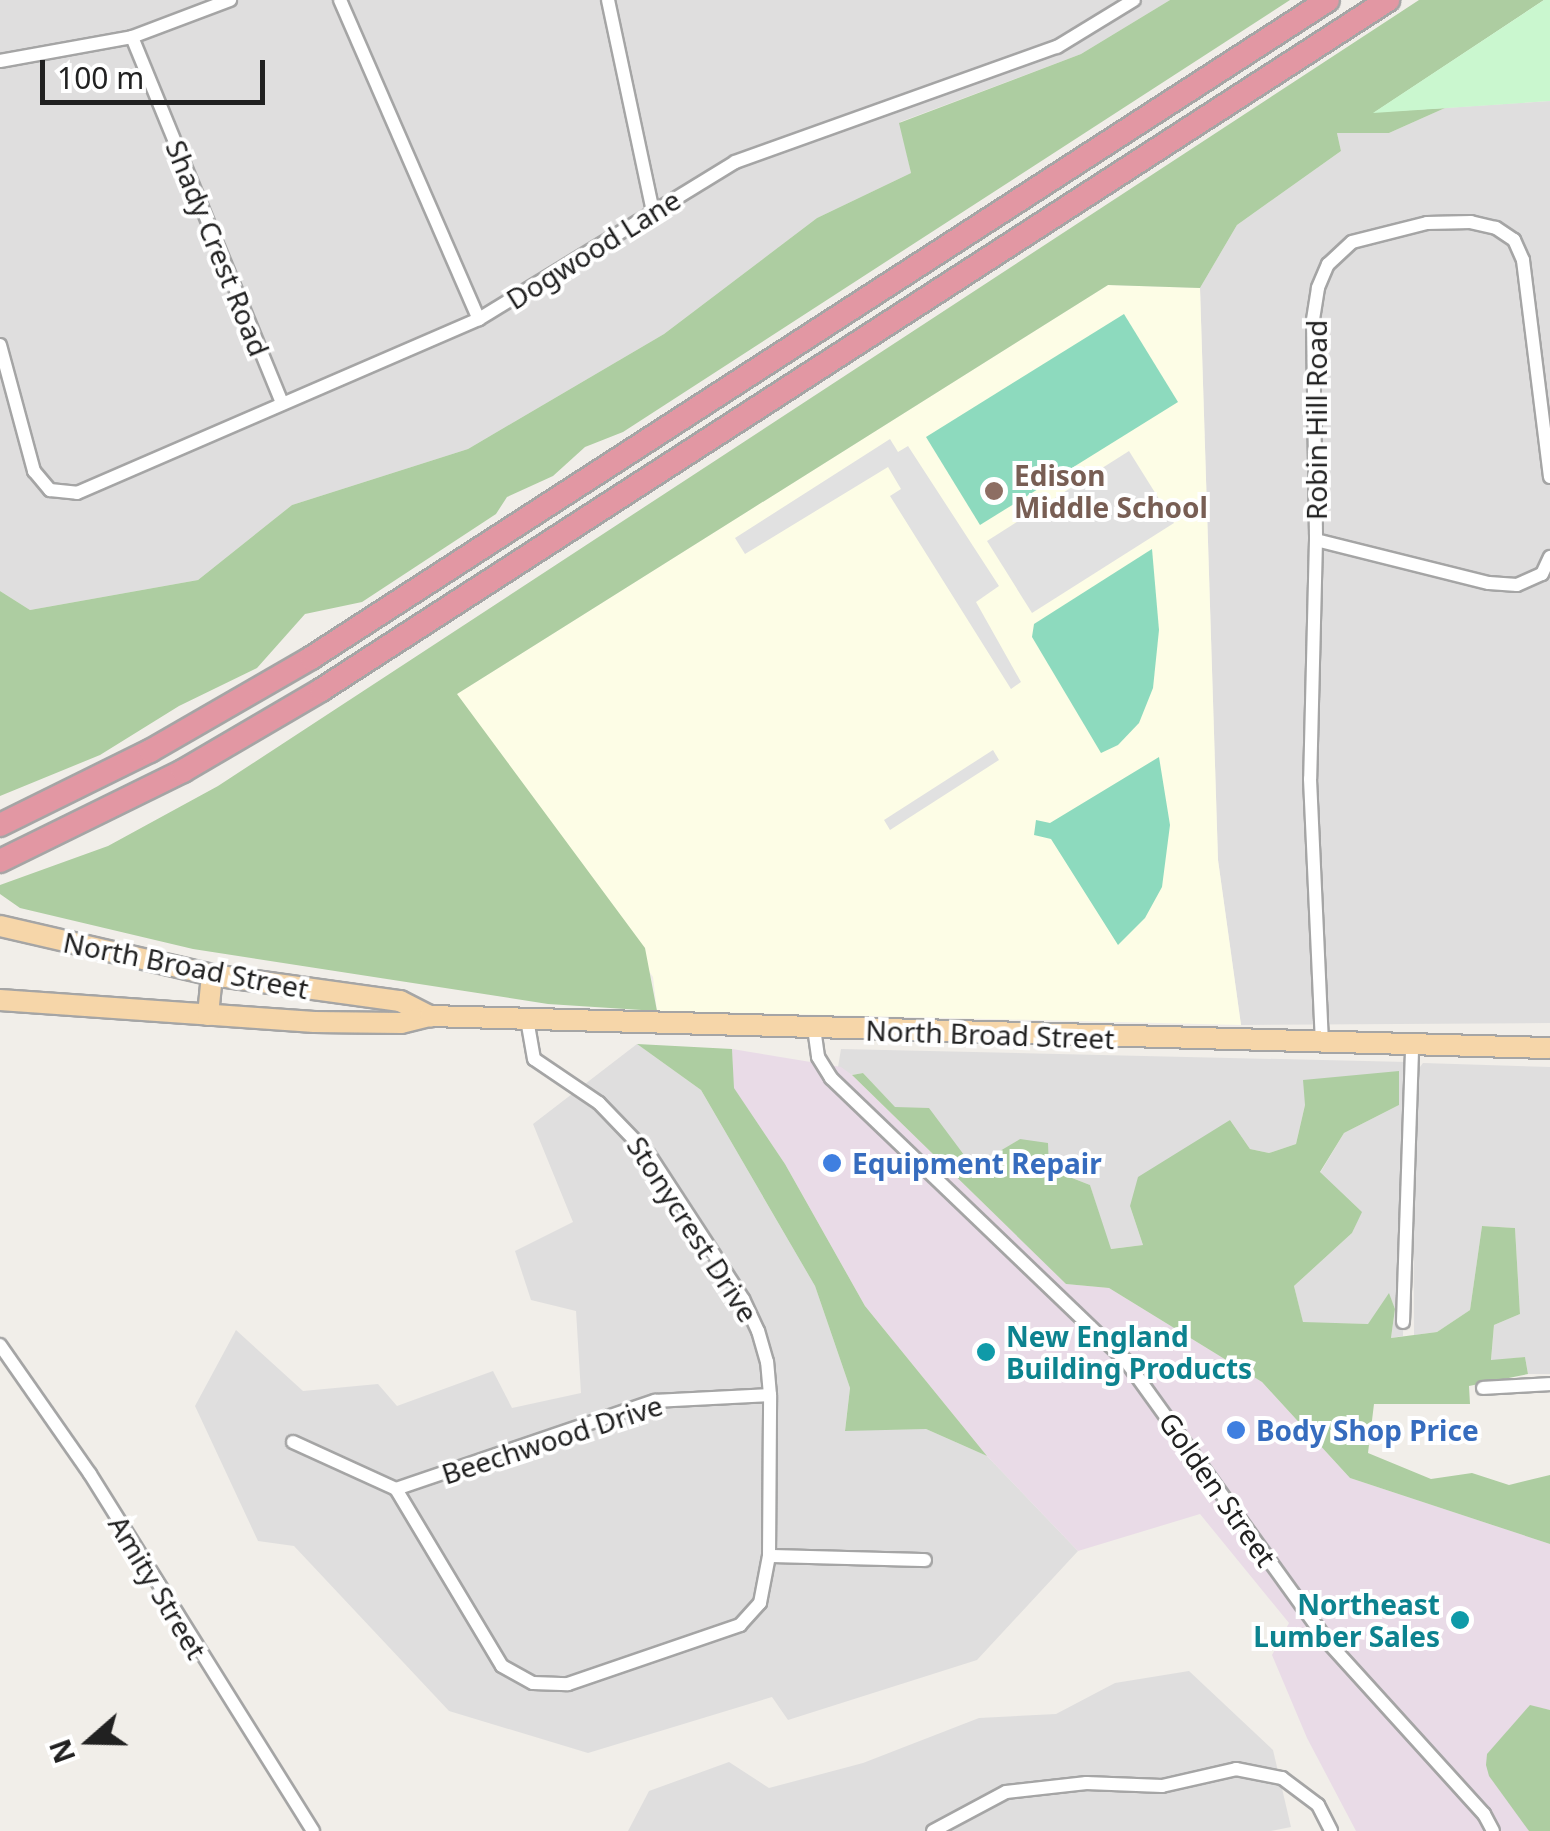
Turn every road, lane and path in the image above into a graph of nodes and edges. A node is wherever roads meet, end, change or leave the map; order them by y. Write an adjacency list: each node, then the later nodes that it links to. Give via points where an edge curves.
1 (230, 0): 7 (street)
2 (340, 0): 10 (street)
3 (608, 0): 9 (street)
4 (1134, 0): 9 (street, Dogwood Lane, via 1057,47 735,162)
5 (1328, 0): 16 (highway, via 311,658 164,744)
6 (1388, 0): 17 (highway, via 321,690 183,771)
7 (132, 37): 8 (street); 12 (street, Shady Crest Road)
8 (0, 61)
9 (653, 212): 10 (street, Dogwood Lane)
10 (479, 319): 12 (street, Dogwood Lane)
11 (0, 346): 12 (street, Dogwood Lane, via 34,471 50,490 77,493)
12 (282, 404)
13 (1550, 477): 14 (street, Robin Hill Road, via 1523,260 1514,240 1471,222 1385,232 1352,242 1328,264 1318,288)
14 (1316, 540): 15 (street, Robin Hill Road, via 1489,583 1517,585 1542,574); 25 (street, Robin Hill Road, via 1310,780)
15 (1550, 558)
16 (0, 825)
17 (0, 861)
18 (0, 926): 19 (main road, North Broad Street)
19 (212, 975): 21 (main road); 22 (main road, North Broad Street, via 400,1002)
20 (0, 1000): 21 (main road, North Broad Street)
21 (208, 1015): 22 (main road, North Broad Street, via 401,1024)
22 (430, 1016): 23 (main road, North Broad Street)
23 (527, 1021): 24 (main road, North Broad Street); 32 (street, Stonycrest Drive, via 534,1059 626,1127 669,1185 758,1331)
24 (814, 1028): 25 (main road, North Broad Street); 40 (street, Golden Street, via 818,1057 831,1078 1124,1358 1327,1641)
25 (1322, 1043): 26 (main road, North Broad Street)
26 (1412, 1045): 27 (main road, North Broad Street); 28 (street)
27 (1550, 1048)
28 (1403, 1322)
29 (0, 1345): 37 (street, Amity Street, via 81,1460)
30 (1550, 1384): 31 (street)
31 (1483, 1388)
32 (770, 1394): 34 (street, Beechwood Drive, via 654,1400); 35 (street, Stonycrest Drive)
33 (293, 1442): 34 (street)
34 (396, 1489): 35 (street, Stonycrest Drive, via 502,1666 533,1683 568,1684 740,1625 760,1603)
35 (769, 1556): 36 (street)
36 (926, 1560)
37 (313, 1831)
38 (933, 1831): 39 (street, via 1006,1792 1086,1783 1162,1786 1236,1769 1282,1778 1318,1805)
39 (1330, 1831)
40 (1494, 1831)

